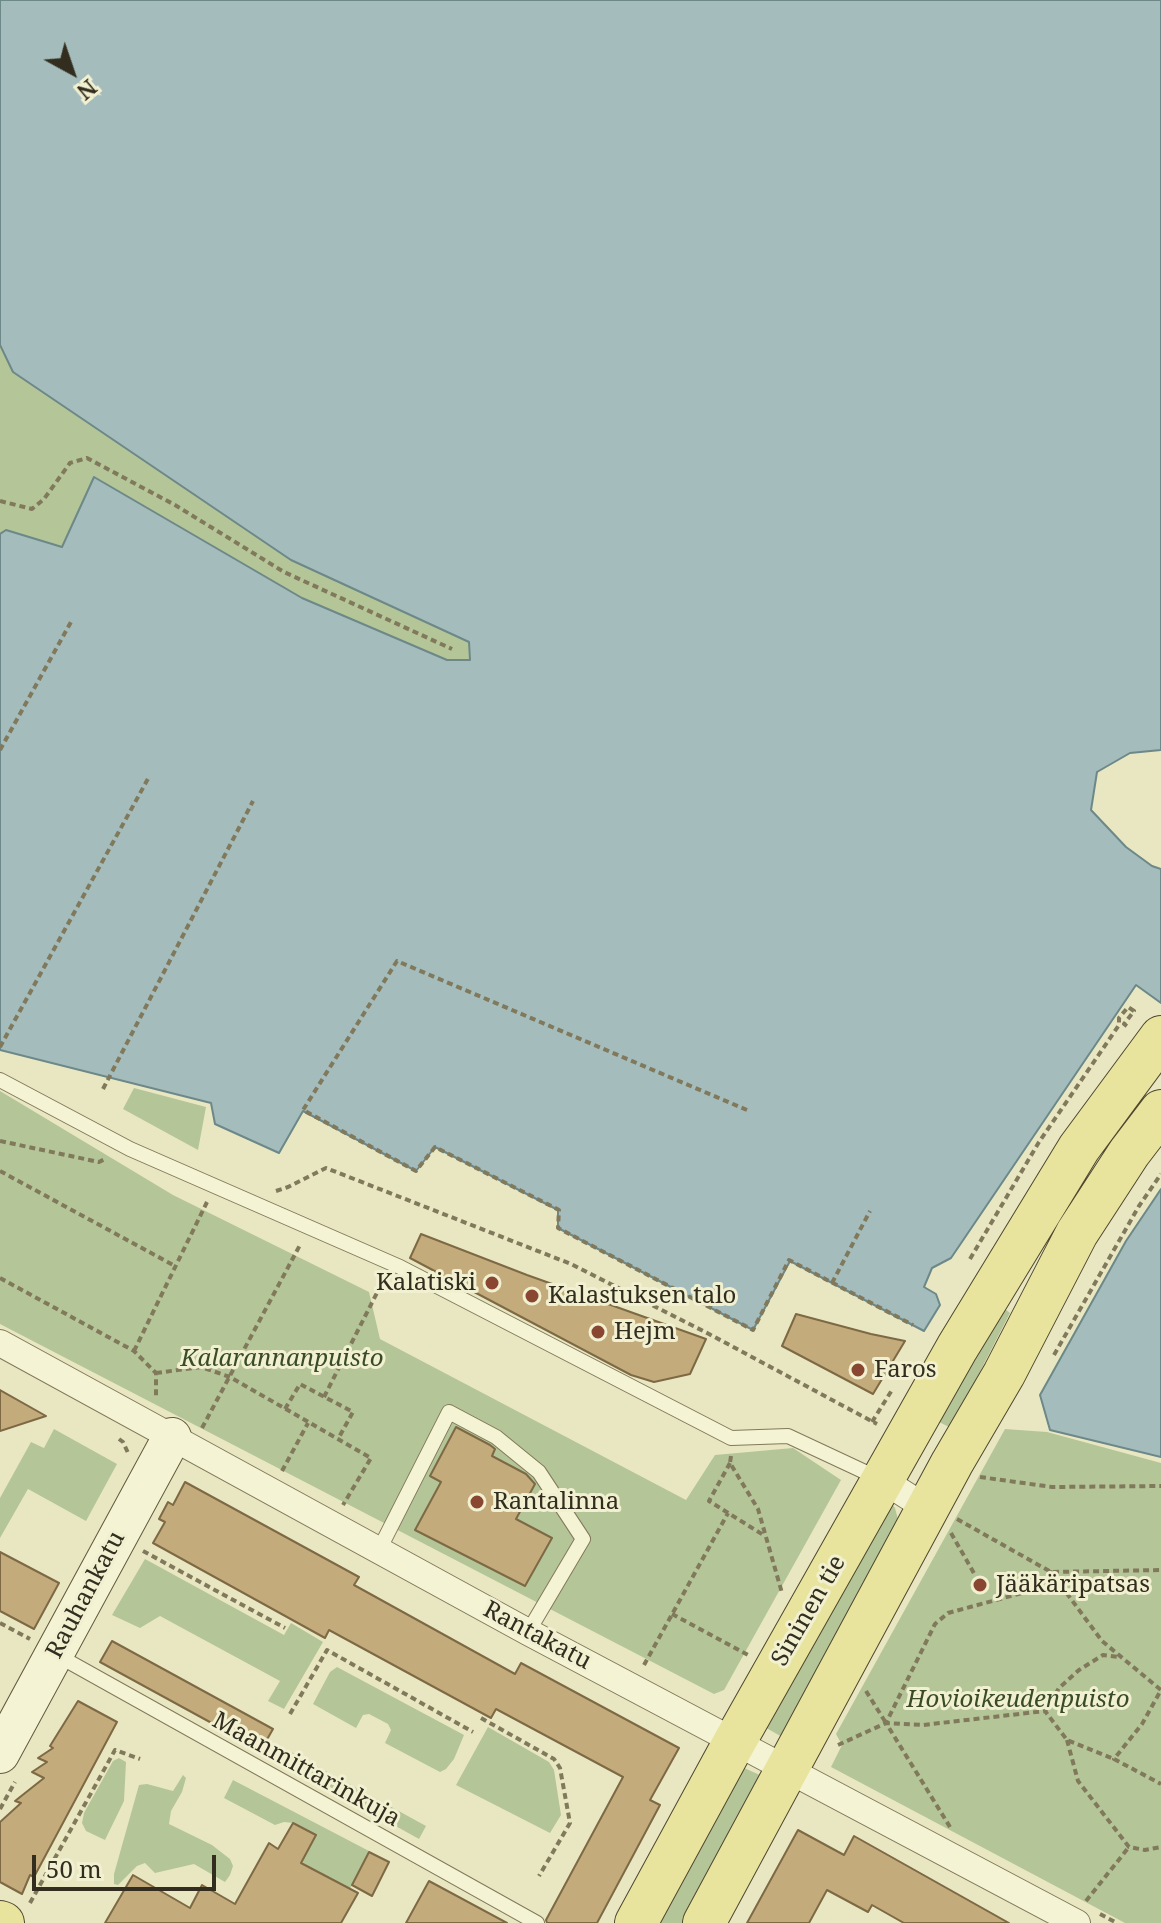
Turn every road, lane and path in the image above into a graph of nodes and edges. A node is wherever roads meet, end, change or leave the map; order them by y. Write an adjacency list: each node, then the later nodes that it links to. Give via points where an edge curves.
1 (0, 501): 3 (path, via 32,509 70,463 87,458 284,572)
2 (71, 622): 4 (path)
3 (452, 649)
4 (0, 750)
5 (149, 777): 8 (path)
6 (253, 801): 10 (path)
7 (1135, 1029): 37 (main road, Sininen tie, via 1079,1148)
8 (0, 1047)
9 (0, 1080): 14 (lane)
10 (103, 1089)
11 (747, 1110): 24 (path, via 397,961 303,1110 416,1171 435,1147 559,1210 558,1228 753,1330 789,1260)
12 (1161, 1111): 40 (main road, via 1077,1233)
13 (0, 1141): 14 (path, via 99,1162)
14 (130, 1149): 17 (lane)
15 (0, 1171): 22 (path)
16 (1161, 1174): 28 (path)
17 (215, 1186): 18 (lane); 22 (path)
18 (244, 1199): 20 (lane); 37 (path, via 288,1187 326,1168 571,1264)
19 (870, 1211): 24 (path)
20 (310, 1227): 21 (lane); 30 (path)
21 (392, 1263): 31 (path); 36 (lane)
22 (175, 1266): 27 (path)
23 (0, 1278): 27 (path)
24 (832, 1283): 25 (path)
25 (913, 1325)
26 (0, 1343): 34 (street, Rantakatu)
27 (134, 1351): 29 (path)
28 (1048, 1365)
29 (156, 1373): 30 (path, via 201,1367); 34 (path)
30 (230, 1377): 32 (path); 34 (path)
31 (324, 1397): 32 (path, via 300,1384); 38 (path, via 353,1412)
32 (285, 1409): 33 (path)
33 (309, 1422): 38 (path); 44 (path)
34 (173, 1431): 41 (street, Rauhankatu); 44 (street, Rantakatu)
35 (110, 1435): 41 (path, via 123,1442 133,1465)
36 (731, 1438): 39 (path); 42 (lane, via 788,1436)
37 (907, 1438): 42 (main road, Sininen tie)
38 (338, 1439): 47 (path, via 371,1458)
39 (730, 1463): 45 (path, via 709,1501); 48 (path, via 758,1509)
40 (952, 1463): 43 (path, via 972,1476 1052,1487); 46 (main road)
41 (152, 1474): 59 (street, Rauhankatu)
42 (884, 1481): 46 (street); 70 (main road, Sininen tie)
43 (1161, 1486)
44 (271, 1491): 47 (street, Rantakatu)
45 (728, 1513): 48 (path); 55 (path)
46 (941, 1516): 52 (path); 53 (path); 75 (main road)
47 (333, 1525): 50 (street, Rantakatu)
48 (766, 1537): 54 (path)
49 (141, 1550): 57 (path)
50 (379, 1550): 58 (street, Rantakatu); 58 (lane, via 449,1412 496,1437 539,1472 583,1539)
51 (1161, 1570): 52 (path)
52 (1051, 1572): 60 (path); 67 (path, via 1033,1590 948,1613 935,1624)
53 (975, 1575)
54 (785, 1603)
55 (672, 1614): 61 (path); 63 (path)
56 (0, 1623): 59 (path)
57 (285, 1628)
58 (528, 1632): 63 (street, Rantakatu)
59 (45, 1648): 72 (street, Rauhankatu); 83 (lane, Maanmittarinkuja)
60 (1119, 1657): 64 (path, via 1103,1655 1079,1670); 74 (path, via 1161,1690)
61 (754, 1658)
62 (860, 1680): 67 (path)
63 (633, 1687): 70 (street, Rantakatu)
64 (1045, 1711): 67 (path, via 923,1725); 69 (path)
65 (290, 1714): 68 (path, via 327,1650)
66 (481, 1718): 80 (path, via 554,1759 560,1768 570,1823)
67 (886, 1723): 71 (path); 77 (path)
68 (473, 1732)
69 (1067, 1740): 74 (path); 78 (path, via 1078,1781)
70 (735, 1741): 75 (street, Rantakatu); 84 (main road, Sininen tie)
71 (838, 1744)
72 (0, 1754)
73 (140, 1759): 82 (path, via 115,1750)
74 (1114, 1759): 76 (path)
75 (789, 1769): 81 (street, Rantakatu); 85 (main road)
76 (1161, 1784)
77 (957, 1837)
78 (1129, 1847): 79 (path); 81 (path)
79 (1161, 1847)
80 (539, 1876)
81 (1080, 1914)
82 (11, 1916)
83 (537, 1923)
84 (636, 1923)
85 (704, 1923)

